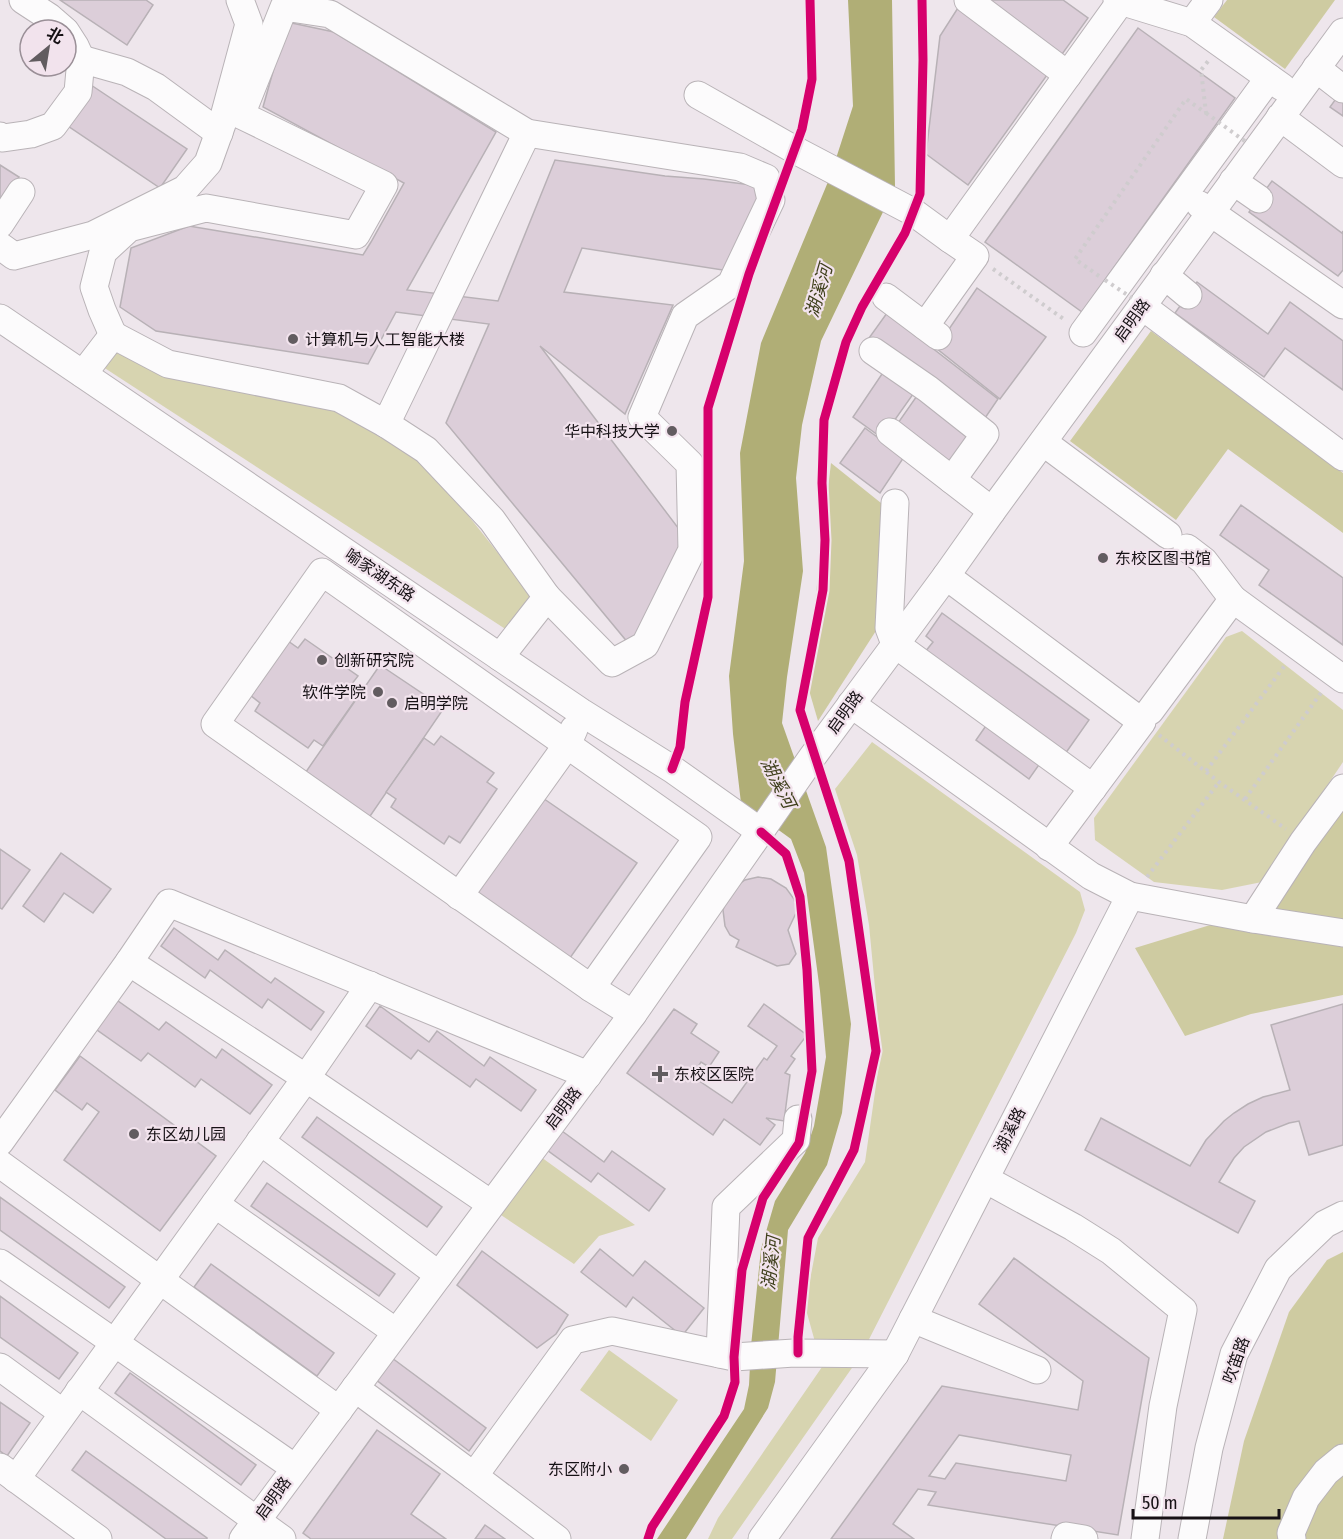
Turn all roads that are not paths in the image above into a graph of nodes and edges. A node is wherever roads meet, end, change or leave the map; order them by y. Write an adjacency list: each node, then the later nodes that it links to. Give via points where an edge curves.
1 (23, 0): 6 (street)
2 (240, 0): 17 (street, via 249,24)
3 (968, 0): 12 (street)
4 (1209, 0): 7 (street)
5 (1119, 1): 7 (street); 12 (street)
6 (50, 18)
7 (1192, 23): 13 (street)
8 (1343, 32): 11 (street, 启明路)
9 (78, 52): 10 (street)
10 (81, 59): 17 (street, via 127,72 156,87); 19 (street, via 78,92 53,126 31,134)
11 (1316, 68): 14 (street); 16 (street, 启明路)
12 (1068, 75): 26 (street)
13 (1269, 78): 16 (street); 34 (street)
14 (1343, 90)
15 (698, 95): 26 (street, via 906,208)
16 (1287, 107): 20 (street); 21 (street, 启明路)
17 (219, 133): 27 (street, via 208,163 185,189 93,236 14,256)
18 (527, 133): 35 (street, via 330,14 284,7 241,115 384,185 356,235 206,208 129,228 103,252 94,287); 38 (street); 46 (street, via 741,167 766,178 771,200 731,285 685,316 642,417 690,464 692,550 645,645 612,663)
19 (0, 136)
20 (1343, 164)
21 (1233, 182): 23 (street); 24 (street, 启明路)
22 (21, 192): 25 (street)
23 (1258, 199)
24 (1205, 208): 28 (street, 启明路); 32 (street)
25 (0, 224)
26 (950, 239): 30 (street, via 975,256 932,331)
27 (0, 246)
28 (1164, 275): 29 (street); 31 (street, 启明路)
29 (1188, 295)
30 (886, 297)
31 (1137, 302): 40 (street, 启明路); 41 (street)
32 (1343, 305)
33 (0, 318): 37 (street, 喻家湖东路)
34 (1077, 328)
35 (113, 335): 37 (street); 38 (street, via 168,363 339,398)
36 (873, 351): 42 (street, via 985,434)
37 (83, 374): 49 (street, 喻家湖东路)
38 (386, 424): 46 (street, via 426,450 492,520)
39 (890, 432): 42 (street)
40 (1043, 442): 44 (street, 启明路); 47 (street, via 1204,561)
41 (1343, 457)
42 (952, 480): 44 (street)
43 (895, 502): 48 (street, via 889,628)
44 (992, 511): 45 (street, 启明路)
45 (946, 576): 48 (street, 启明路); 53 (street)
46 (547, 597): 49 (street)
47 (1233, 599): 50 (street); 53 (street)
48 (895, 644): 51 (street, 启明路); 55 (street)
49 (500, 657): 52 (street, 喻家湖东路)
50 (1339, 676)
51 (851, 704): 57 (street, 启明路); 58 (street)
52 (581, 712): 54 (street); 57 (street, 喻家湖东路)
53 (1146, 717): 55 (street)
54 (567, 745): 59 (street); 59 (street, via 322,572 215,724); 65 (street, via 698,837)
55 (1093, 788): 58 (street)
56 (1343, 788): 61 (street)
57 (761, 831): 66 (street, 启明路)
58 (1049, 847): 60 (street, via 1091,876)
59 (459, 896): 65 (street)
60 (1130, 896): 61 (street); 73 (street, 湖溪路)
61 (1253, 919): 62 (street)
62 (1343, 933)
63 (129, 962): 64 (street, via 169,903); 68 (street); 71 (street)
64 (370, 985): 67 (street); 68 (street)
65 (591, 988): 66 (street)
66 (633, 1014): 67 (street, 启明路)
67 (588, 1075): 75 (street, 启明路)
68 (306, 1078): 70 (street); 75 (street)
69 (798, 1119): 84 (street, via 796,1140 726,1207)
70 (260, 1141): 74 (street); 78 (street)
71 (0, 1142)
72 (0, 1164): 79 (street)
73 (985, 1179): 80 (street, 湖溪路); 102 (street, via 1111,1251 1183,1310 1163,1406)
74 (215, 1204): 79 (street); 81 (street)
75 (491, 1204): 78 (street, 启明路)
76 (1343, 1215): 103 (street, 吹笛路, via 1325,1224 1278,1269 1234,1354 1209,1448)
77 (0, 1263): 82 (street)
78 (439, 1275): 81 (street, 启明路)
79 (160, 1280): 82 (street); 89 (street)
80 (913, 1319): 83 (street, 湖溪路); 86 (street)
81 (396, 1332): 87 (street, 启明路)
82 (114, 1343): 88 (street); 92 (street)
83 (895, 1354): 84 (street); 99 (street, 湖溪路)
84 (727, 1356): 94 (street, via 612,1331 573,1340)
85 (0, 1367): 90 (street)
86 (1037, 1370)
87 (355, 1388): 89 (street, 启明路); 94 (street)
88 (79, 1391): 90 (street); 95 (street)
89 (339, 1410): 92 (street, 启明路)
90 (63, 1413): 93 (street)
91 (1343, 1458): 104 (street, via 1306,1498)
92 (295, 1468): 95 (street, 启明路)
93 (8, 1473): 96 (street)
94 (474, 1476): 98 (street)
95 (250, 1530): 97 (street)
96 (98, 1539)
97 (282, 1539)
98 (556, 1539)
99 (762, 1539)
100 (1065, 1539): 101 (street)
101 (1084, 1539)
102 (1145, 1539)
103 (1192, 1539)
104 (1292, 1539)

